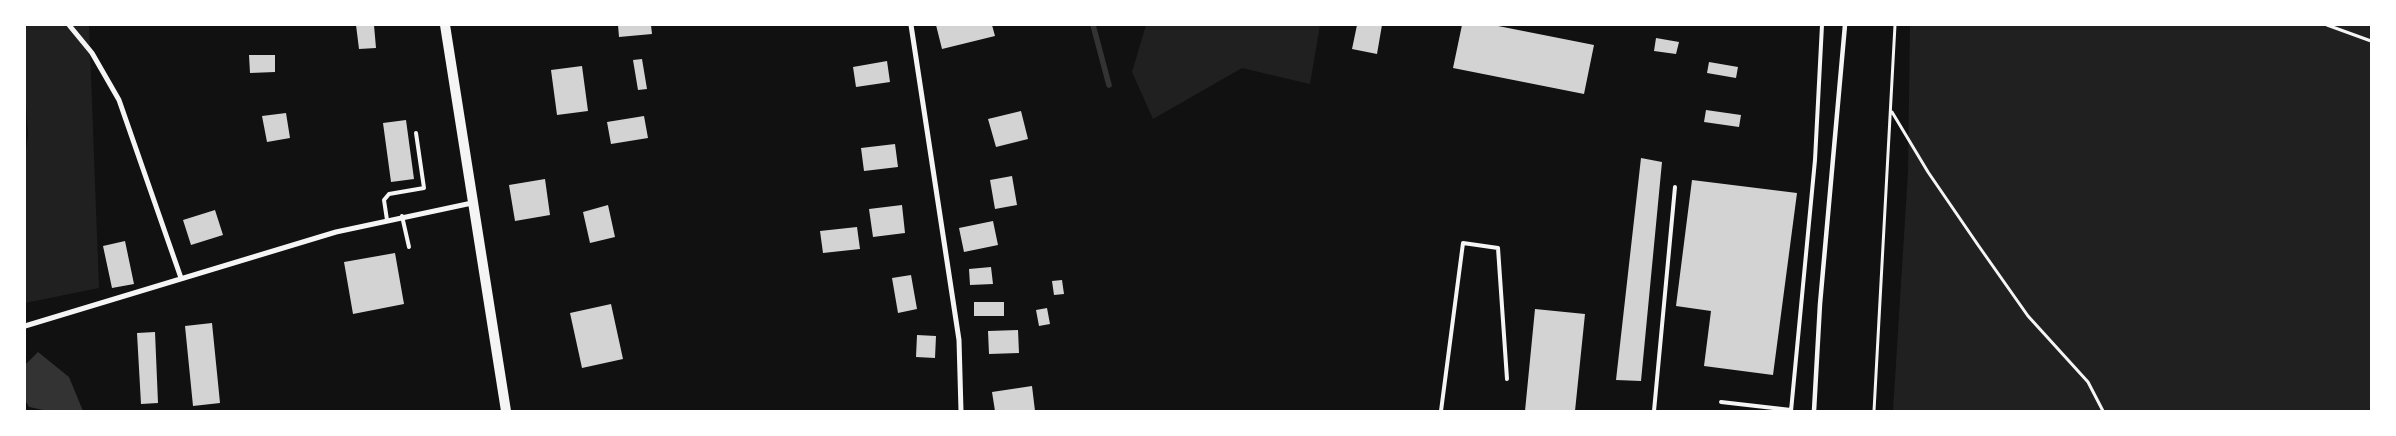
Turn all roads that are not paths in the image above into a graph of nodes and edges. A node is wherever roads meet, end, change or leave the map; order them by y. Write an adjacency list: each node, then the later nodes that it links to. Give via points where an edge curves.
1 (68, 25): 12 (street, via 92,52 119,100)
2 (445, 25): 8 (main road)
3 (911, 25): 17 (street, via 959,340)
4 (1822, 25): 20 (lane, via 1816,160)
5 (1844, 25): 21 (street)
6 (416, 133): 10 (lane, via 424,188 389,194 384,200)
7 (1674, 187): 19 (lane)
8 (472, 203): 9 (street); 16 (main road)
9 (402, 216): 10 (street); 11 (lane)
10 (387, 220): 12 (street)
11 (409, 247)
12 (180, 278): 13 (street)
13 (25, 326)
14 (1507, 379): 18 (lane, via 1498,248 1463,243)
15 (1721, 402): 20 (lane)
16 (506, 411)
17 (961, 411)
18 (1441, 411)
19 (1654, 411)
20 (1791, 411)
21 (1814, 411)

